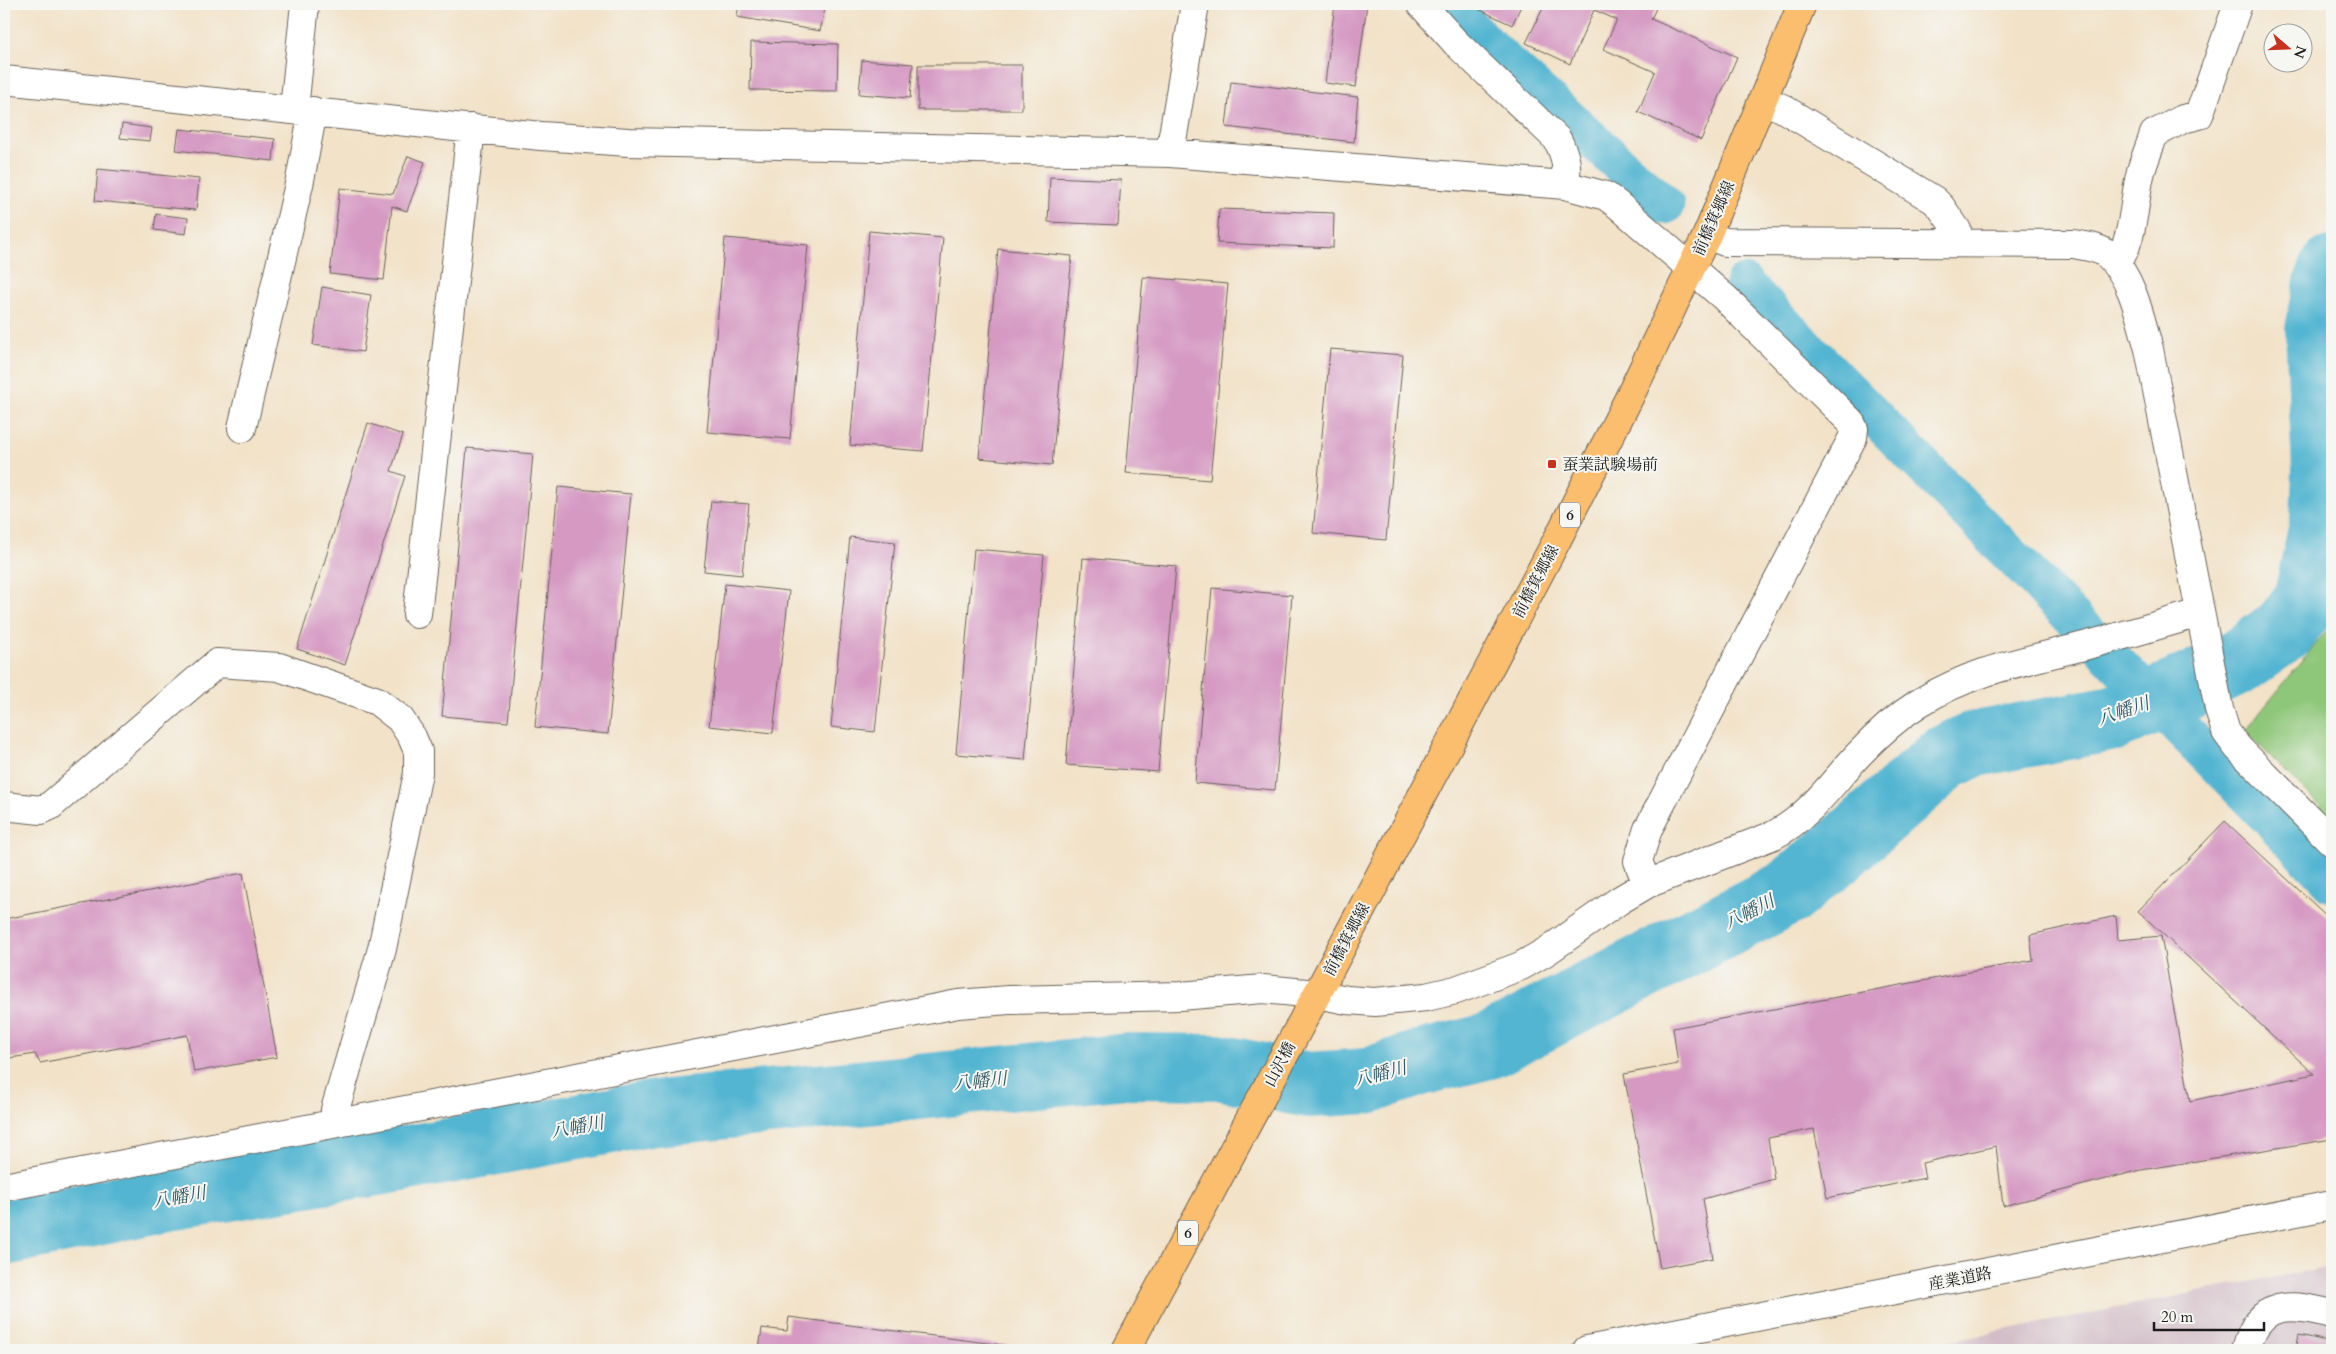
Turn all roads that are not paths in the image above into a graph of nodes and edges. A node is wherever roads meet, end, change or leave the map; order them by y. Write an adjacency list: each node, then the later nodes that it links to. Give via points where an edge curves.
1 (305, 4): 8 (street)
2 (1195, 4): 10 (street)
3 (1421, 4): 11 (street, via 1456,43 1557,139 1566,155)
4 (1802, 4): 7 (main road, 前橋箕郷線 / 6)
5 (2238, 4): 14 (street, via 2199,114 2154,134 2141,172 2129,238)
6 (4, 80): 8 (street)
7 (1764, 100): 12 (main road, 前橋箕郷線 / 6); 13 (street, via 1934,200 1957,230)
8 (303, 110): 9 (street); 16 (street, via 309,140)
9 (471, 128): 10 (street, via 628,142); 17 (street)
10 (1170, 153): 11 (street)
11 (1566, 185): 15 (street, via 1606,196)
12 (1707, 235): 13 (street, via 1725,242); 15 (main road, 前橋箕郷線 / 6)
13 (1957, 243): 14 (street, via 2080,245 2109,255)
14 (2116, 265): 18 (street, via 2138,308 2149,349)
15 (1690, 269): 21 (street, via 1725,298 1850,421 1854,429 1648,829 1638,860); 22 (main road, 前橋箕郷線 / 6, via 1561,532)
16 (242, 428)
17 (418, 614)
18 (2200, 617): 20 (street, via 2226,732); 21 (street, via 2022,660 1952,686 1919,703 1895,721 1859,754 1812,809 1792,826 1774,836)
19 (4, 806): 23 (street, via 41,810 50,806 217,663 279,667 377,702 400,719 418,751 418,773 382,950 335,1110)
20 (2332, 842)
21 (1647, 884): 22 (street, via 1521,966 1456,990 1426,997 1375,1002)
22 (1312, 1002): 23 (street, via 1263,989 1180,996 958,1004); 27 (main road, 山沢橋 / 6)
23 (337, 1123): 24 (street)
24 (4, 1187)
25 (2332, 1205): 28 (street, 産業道路)
26 (2332, 1314): 29 (street, via 2287,1306 2274,1310 2253,1330)
27 (1126, 1350)
28 (1587, 1350)
29 (2246, 1350)

